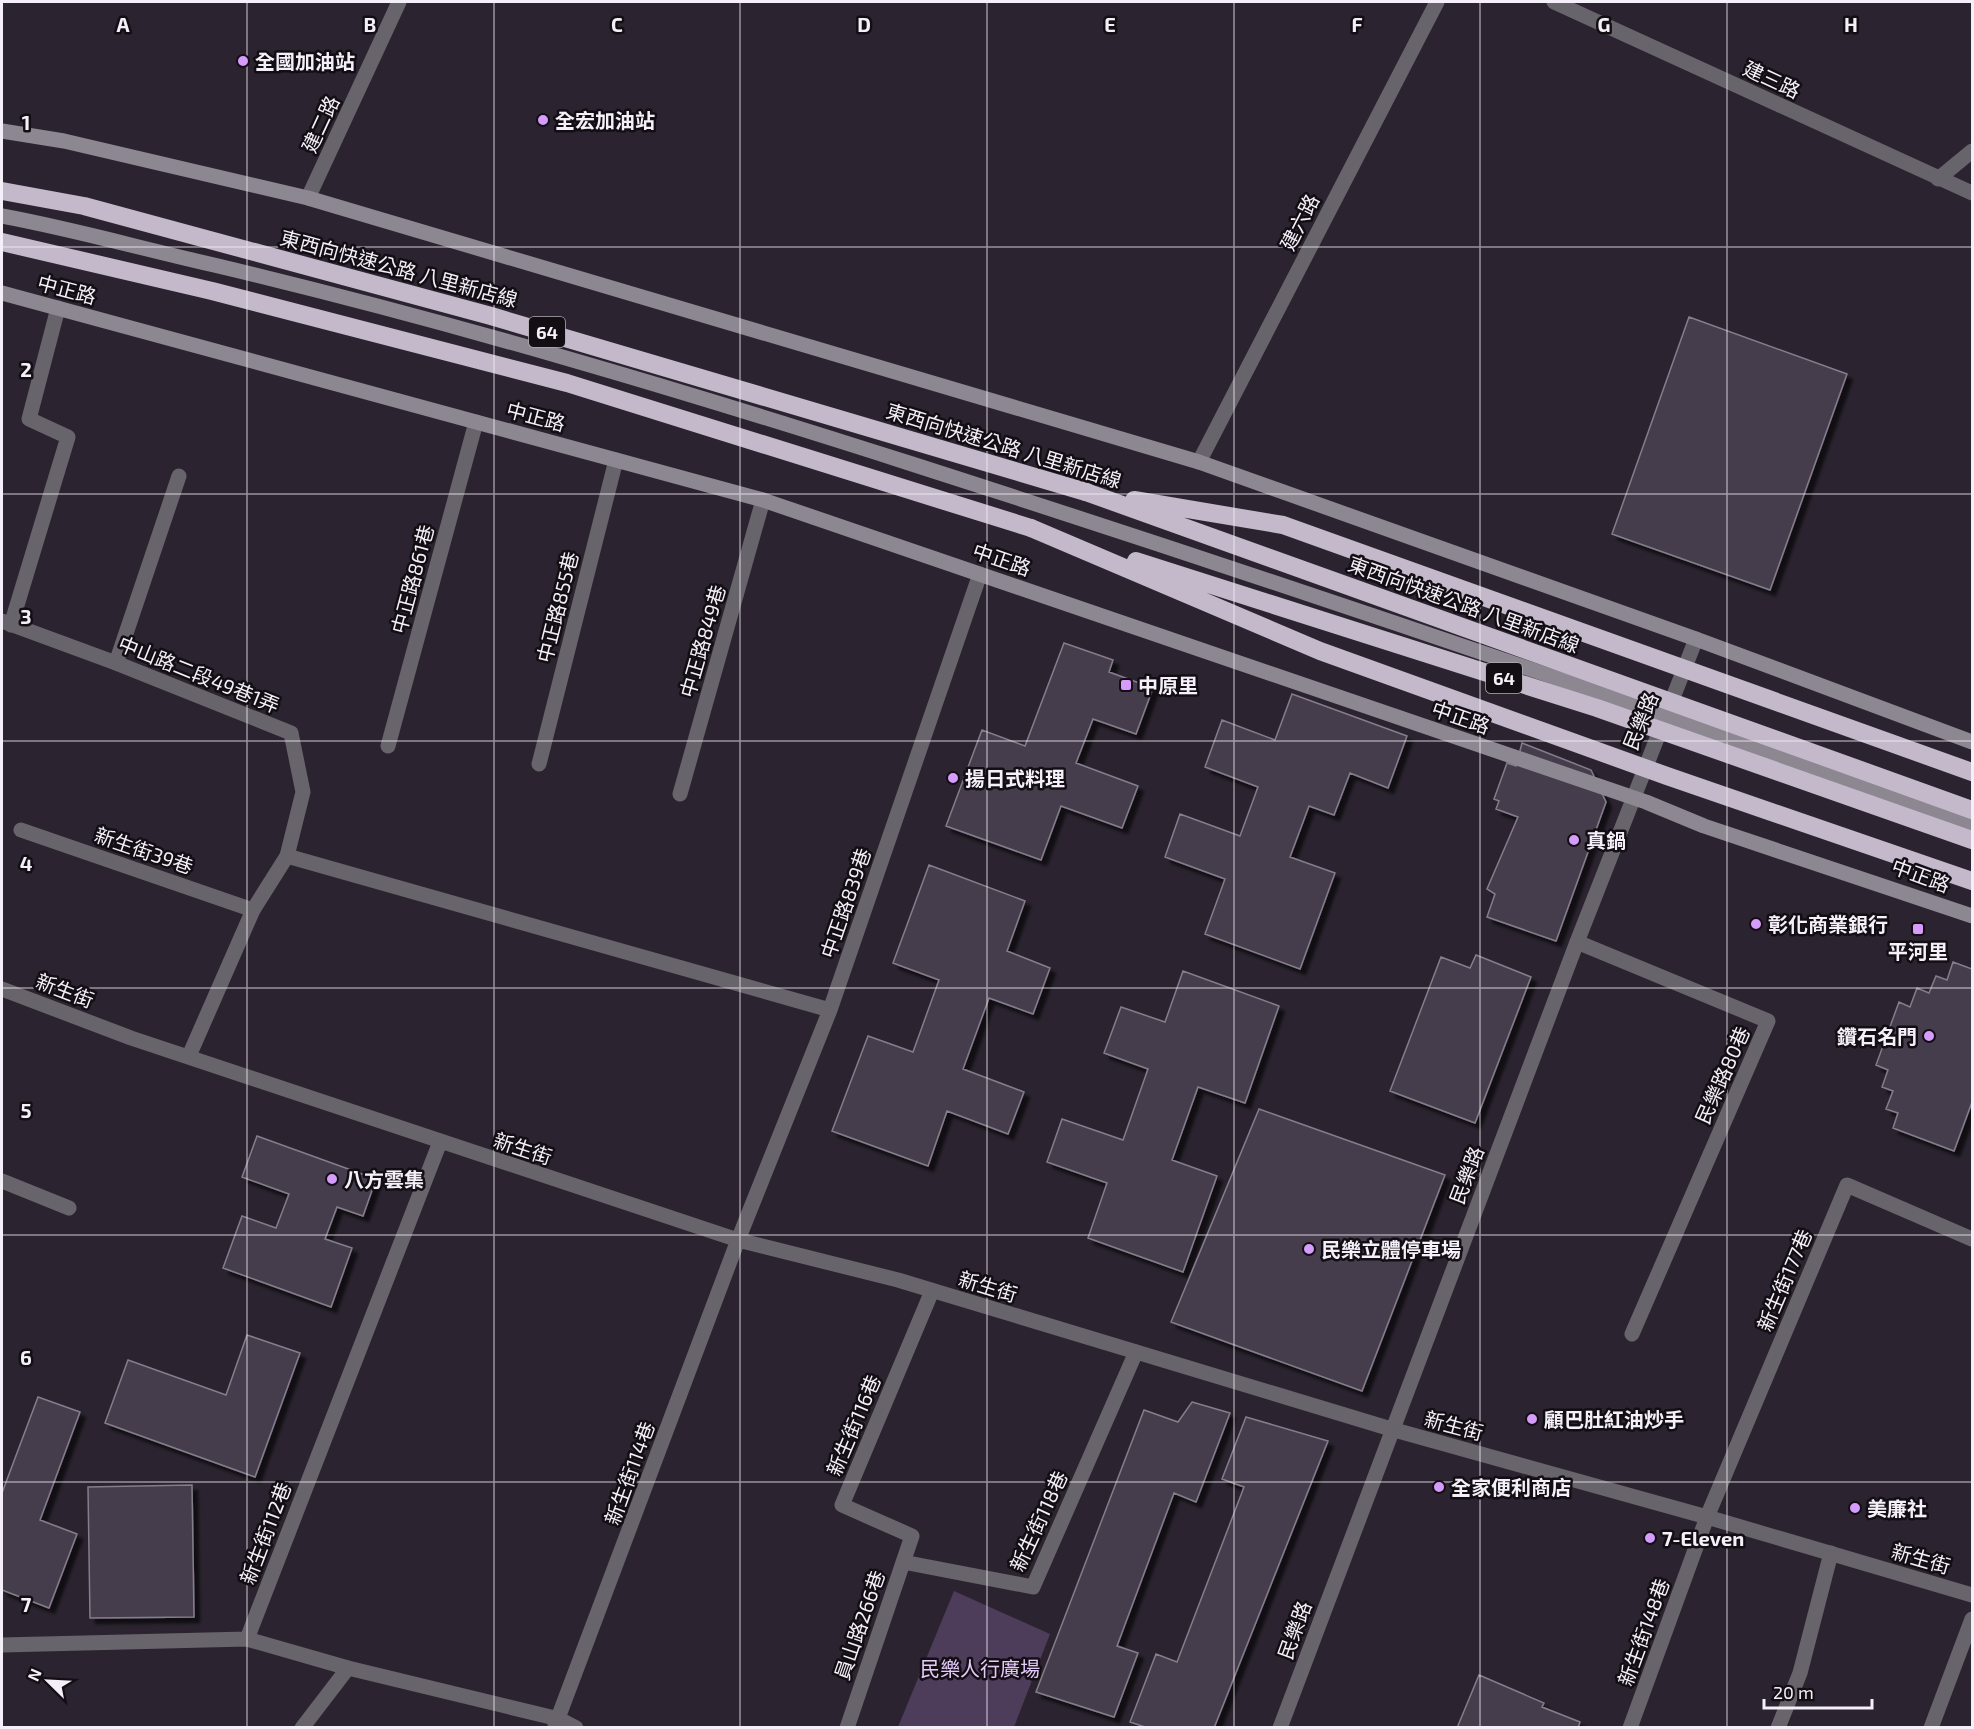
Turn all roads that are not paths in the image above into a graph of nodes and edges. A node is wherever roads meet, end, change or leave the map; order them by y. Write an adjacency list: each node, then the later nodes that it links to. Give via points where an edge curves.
1 (399, 2): 9 (street, 建二路)
2 (1437, 2): 16 (street, 建六路)
3 (1554, 2): 6 (street, 建三路)
4 (2, 131): 9 (main road, via 64,141)
5 (1972, 151): 6 (street)
6 (1938, 179): 8 (street, 建三路)
7 (2, 191): 18 (highway, 東西向快速公路 八里新店線 / 64, via 84,207 491,316)
8 (1972, 193)
9 (308, 198): 16 (main road)
10 (2, 216): 25 (main road, via 493,336 723,404 1106,526)
11 (2, 242): 20 (highway, 64, via 212,291 567,383)
12 (2, 293): 13 (main road, 中正路)
13 (58, 308): 14 (main road, 中正路); 22 (street, via 28,419 68,436)
14 (476, 422): 15 (main road, 中正路); 27 (street, 中正路861巷)
15 (616, 460): 19 (main road, 中正路); 28 (street, 中正路855巷)
16 (1199, 462): 23 (main road)
17 (179, 476): 24 (street)
18 (1086, 492): 29 (highway, bridge, via 1283,525); 32 (highway, 東西向快速公路 八里新店線 / 64, bridge)
19 (763, 500): 21 (main road, 中正路); 30 (street, 中正路849巷)
20 (1031, 528): 35 (highway, 64, bridge, via 1597,708); 37 (highway, bridge, via 1320,651)
21 (980, 574): 31 (main road, 中正路); 42 (street, 中正路839巷)
22 (6, 623): 24 (street, 中山路二段49巷1弄)
23 (1696, 639): 25 (street, 民樂路); 26 (main road)
24 (116, 663): 36 (street, 中山路二段49巷1弄, via 291,733 303,792)
25 (1665, 714): 31 (street, 民樂路); 33 (main road)
26 (1972, 742)
27 (388, 746)
28 (539, 764)
29 (1972, 772)
30 (680, 794)
31 (1632, 798): 39 (main road, 中正路); 40 (street, 民樂路)
32 (1972, 810)
33 (1972, 824)
34 (21, 830): 38 (street, 新生街39巷)
35 (1972, 840)
36 (287, 856): 38 (street, 中山路二段49巷1弄); 42 (street)
37 (1972, 881)
38 (253, 910): 43 (street, 中山路二段49巷1弄)
39 (1972, 916)
40 (1577, 942): 50 (street, 民樂路80巷, via 1768,1022); 52 (street, 民樂路)
41 (2, 989): 43 (street, 新生街)
42 (830, 1010): 48 (street, 中正路839巷)
43 (189, 1056): 44 (street, 新生街)
44 (440, 1142): 48 (street, 新生街); 59 (street, 新生街112巷)
45 (2, 1181): 46 (street)
46 (69, 1208)
47 (1972, 1239): 53 (street, 新生街177巷, via 1847,1185)
48 (738, 1240): 49 (street, 新生街); 62 (street, 新生街114巷)
49 (932, 1291): 51 (street, 新生街); 54 (street, 新生街116巷, via 842,1505)
50 (1632, 1334)
51 (1136, 1352): 52 (street, 新生街); 56 (street, 新生街118巷, via 1033,1587)
52 (1391, 1430): 53 (street, 新生街); 66 (street, 民樂路)
53 (1707, 1517): 55 (street, 新生街); 67 (street, 新生街148巷)
54 (912, 1536): 56 (street, 員山路266巷)
55 (1831, 1553): 57 (street, 新生街); 68 (street, via 1800,1673)
56 (903, 1562): 65 (street, 員山路266巷)
57 (1972, 1595)
58 (1972, 1619): 69 (street)
59 (247, 1639): 60 (street); 61 (street)
60 (2, 1645)
61 (348, 1668): 62 (street); 63 (street)
62 (557, 1724): 64 (street)
63 (302, 1728)
64 (576, 1728)
65 (847, 1728)
66 (1280, 1728)
67 (1630, 1728)
68 (1778, 1728)
69 (1931, 1728)

